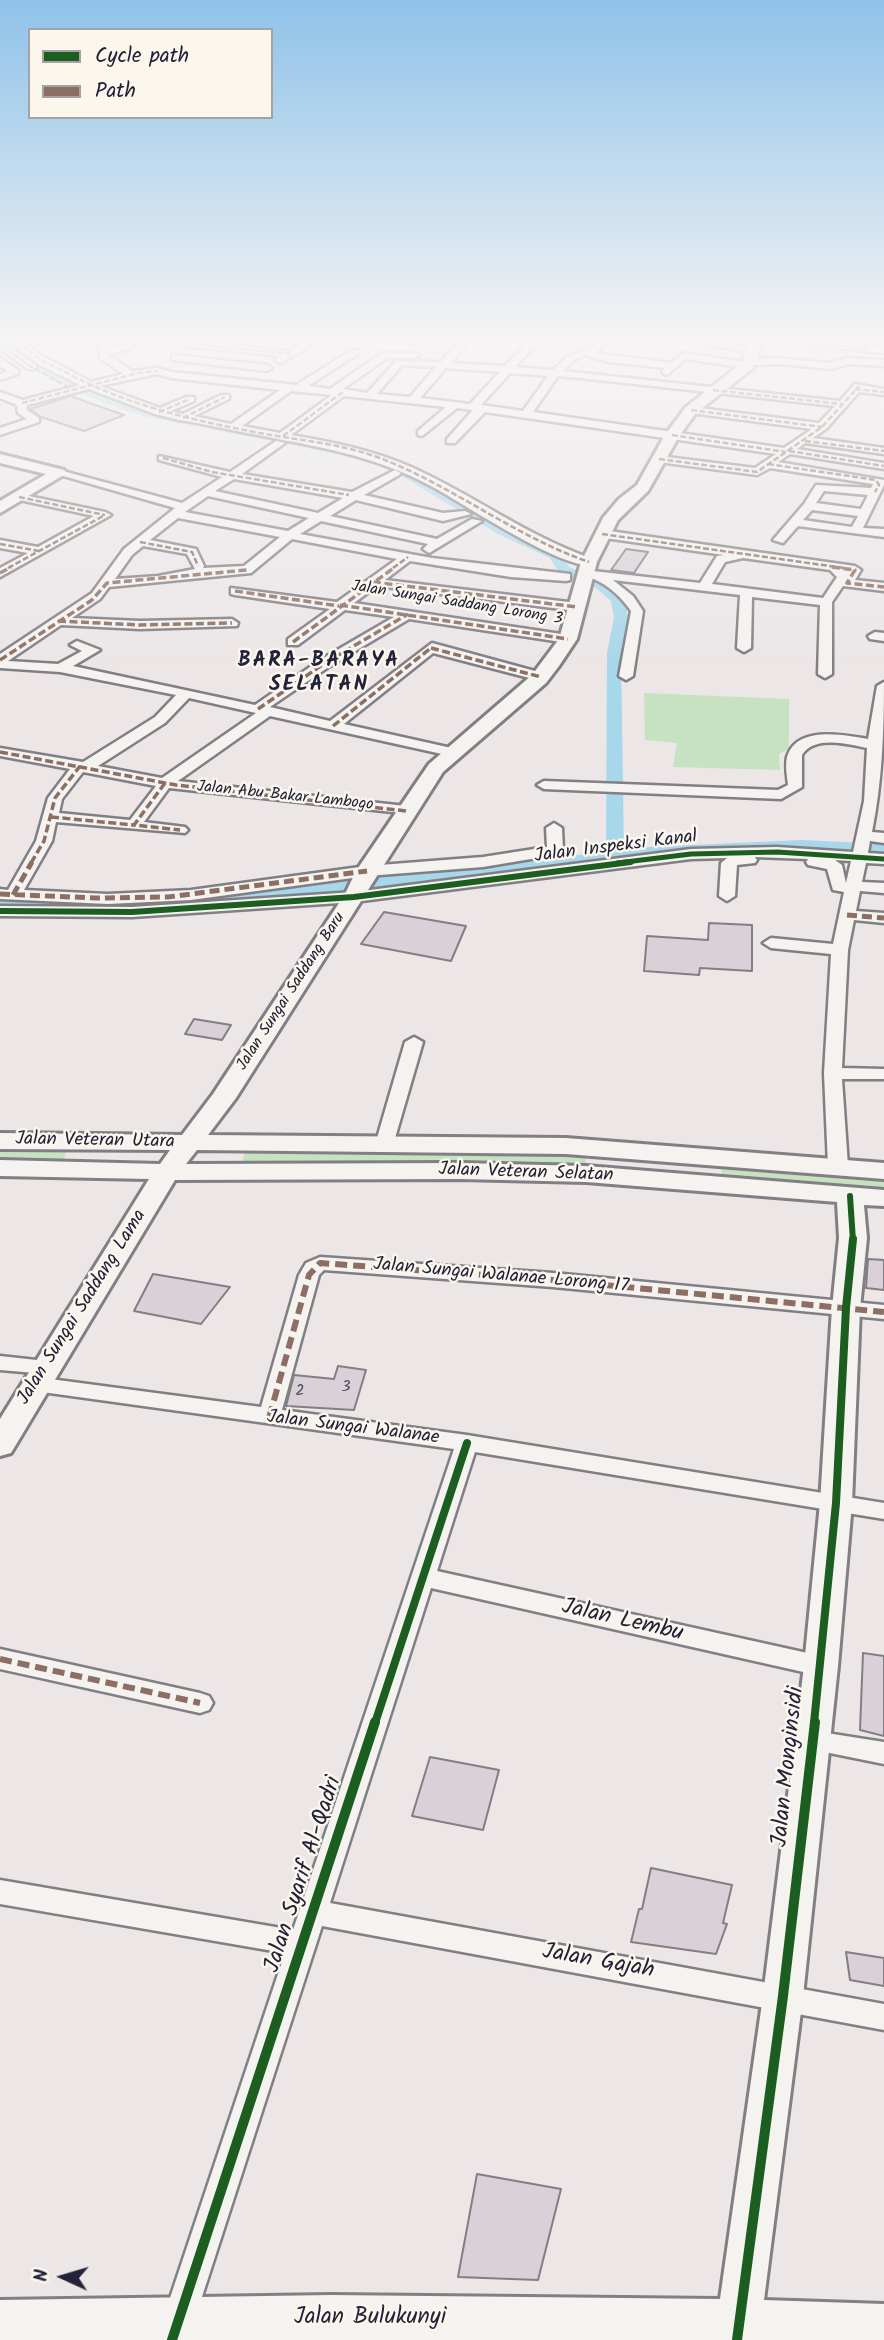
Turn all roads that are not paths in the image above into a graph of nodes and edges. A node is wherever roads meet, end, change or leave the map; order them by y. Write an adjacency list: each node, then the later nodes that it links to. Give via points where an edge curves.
1 (273, 446): 16 (street)
2 (325, 446): 42 (street, via 365,452 402,465 543,545)
3 (666, 446): 11 (main road, Jalan Sungai Saddang Baru)
4 (748, 446): 8 (street)
5 (797, 446): 8 (street)
6 (846, 446): 7 (street)
7 (884, 451)
8 (788, 452): 12 (street); 13 (street)
9 (0, 458): 14 (street)
10 (163, 458): 16 (street)
11 (659, 458): 12 (street, via 753,472); 29 (main road, Jalan Sungai Saddang Baru, via 643,488 619,508)
12 (768, 464): 18 (street, via 871,479 880,482)
13 (884, 466)
14 (59, 473): 20 (street); 23 (street)
15 (395, 473): 19 (street)
16 (229, 475): 17 (street); 19 (street)
17 (203, 492): 23 (street); 25 (street)
18 (875, 492): 21 (street, via 823,486); 24 (street)
19 (352, 496): 25 (street); 34 (street, via 443,517 470,518)
20 (19, 497): 22 (street); 35 (street, via 105,515)
21 (809, 506): 24 (street); 26 (street)
22 (0, 508)
23 (179, 510): 30 (street); 32 (street)
24 (864, 513): 27 (street)
25 (321, 517): 30 (street); 34 (street)
26 (796, 522): 27 (street); 31 (street)
27 (856, 531): 28 (street)
28 (884, 533)
29 (602, 534): 42 (main road, Jalan Sungai Saddang Baru); 45 (street, via 855,570 847,583)
30 (290, 536): 37 (street); 44 (street, via 247,570)
31 (779, 540)
32 (141, 542): 38 (street, via 192,552); 44 (street, via 122,558)
33 (0, 544): 35 (street)
34 (439, 544): 37 (street)
35 (39, 551): 40 (street)
36 (475, 554): 39 (street)
37 (411, 558): 39 (street); 43 (street)
38 (198, 566)
39 (460, 566): 41 (street)
40 (0, 573)
41 (566, 577)
42 (587, 581): 43 (street); 47 (street, via 649,582 661,592); 54 (main road, Jalan Sungai Saddang Baru); 61 (street, via 629,599 637,611)
43 (373, 582): 50 (street)
44 (107, 583): 52 (street, via 92,600)
45 (884, 587)
46 (235, 591): 50 (street, Jalan Sungai Saddang Lorong 3)
47 (699, 591): 48 (street); 49 (street, via 721,559 738,557 841,572 843,577)
48 (746, 593): 49 (street); 57 (street)
49 (826, 602): 60 (street)
50 (339, 605): 51 (street, Jalan Sungai Saddang Lorong 3); 55 (street)
51 (408, 614): 54 (street, Jalan Sungai Saddang Lorong 3); 65 (street, via 325,663)
52 (58, 621): 53 (street); 58 (street)
53 (232, 623)
54 (568, 639): 62 (main road, Jalan Sungai Saddang Baru)
55 (293, 642)
56 (77, 645): 59 (street, via 93,650)
57 (744, 648)
58 (0, 662): 59 (street)
59 (60, 668): 64 (street)
60 (825, 674)
61 (626, 676)
62 (541, 677): 66 (street, via 431,648); 69 (main road, Jalan Sungai Saddang Baru)
63 (884, 686): 67 (street)
64 (186, 693): 65 (street); 70 (street, via 160,720)
65 (263, 710): 66 (street); 71 (street)
66 (333, 726): 69 (street)
67 (878, 740): 72 (street, via 831,738 802,744 795,752 794,788 784,794); 79 (street)
68 (0, 752): 70 (street, Jalan Abu Bakar Lambogo)
69 (451, 752): 73 (main road, Jalan Sungai Saddang Baru)
70 (83, 767): 71 (street, Jalan Abu Bakar Lambogo); 74 (street, via 62,787)
71 (165, 783): 73 (street, Jalan Abu Bakar Lambogo); 76 (street)
72 (544, 785)
73 (406, 811): 83 (main road, Jalan Sungai Saddang Baru)
74 (51, 817): 76 (street); 85 (street, via 42,845)
75 (884, 824): 79 (street)
76 (134, 825): 78 (street)
77 (554, 828): 83 (street, via 556,848 552,851 437,867)
78 (180, 830)
79 (865, 833): 80 (street); 81 (street)
80 (884, 838)
81 (859, 857): 82 (street, Jalan Inspeksi Kanal); 83 (street, Jalan Inspeksi Kanal, via 776,852 691,854); 84 (street)
82 (884, 859)
83 (361, 884): 85 (street, Jalan Inspeksi Kanal, via 108,899); 87 (street, via 132,912); 96 (main road, Jalan Sungai Saddang Baru)
84 (866, 887): 86 (street, via 839,887 831,864 735,860 729,863); 88 (street)
85 (6, 894)
86 (727, 896)
87 (0, 911)
88 (847, 915): 89 (street); 91 (street)
89 (884, 918)
90 (771, 943): 91 (street)
91 (840, 950): 93 (street)
92 (414, 1042): 97 (street)
93 (832, 1073): 94 (street); 103 (street)
94 (884, 1074)
95 (0, 1140): 96 (main road, Jalan Veteran Utara)
96 (190, 1144): 97 (main road, Jalan Veteran Selatan); 101 (main road, Jalan Sungai Saddang Baru)
97 (384, 1145): 98 (main road, Jalan Veteran Selatan)
98 (646, 1150): 102 (main road); 103 (main road, Jalan Veteran Selatan)
99 (0, 1168): 101 (street, Jalan Veteran Utara)
100 (884, 1171): 103 (main road, Jalan Veteran Selatan)
101 (167, 1172): 102 (main road, Jalan Veteran Selatan, via 460,1171); 107 (main road, Jalan Sungai Saddang Lama)
102 (644, 1178): 103 (main road, Jalan Veteran Selatan)
103 (857, 1187): 104 (main road, Jalan Monginsidi)
104 (846, 1308): 105 (street); 108 (street, Jalan Sungai Walanae Lorong 17, via 320,1263 309,1275); 111 (main road, Jalan Monginsidi)
105 (884, 1312)
106 (0, 1363): 107 (street, Jalan Sungai Walanae)
107 (41, 1376): 108 (street, Jalan Sungai Walanae); 110 (main road, Jalan Sungai Saddang Lama)
108 (269, 1418): 109 (street, Jalan Sungai Walanae)
109 (467, 1443): 111 (street, Jalan Sungai Walanae); 113 (street, Jalan Syarif Al-Qadri)
110 (0, 1445)
111 (836, 1503): 112 (street, Jalan Sungai Walanae); 115 (main road, Jalan Monginsidi)
112 (884, 1511)
113 (423, 1577): 115 (street, Jalan Lembu); 120 (street, Jalan Syarif Al-Qadri)
114 (0, 1659): 116 (street)
115 (821, 1666): 117 (main road, Jalan Monginsidi)
116 (200, 1703)
117 (814, 1741): 118 (street); 122 (main road, Jalan Monginsidi)
118 (884, 1752)
119 (0, 1892): 121 (street)
120 (312, 1912): 121 (street, Jalan Syarif Al-Qadri); 122 (street, Jalan Gajah)
121 (303, 1944): 126 (street, Jalan Syarif Al-Qadri)
122 (783, 1996): 123 (street, Jalan Gajah); 127 (main road, Jalan Monginsidi)
123 (884, 2017)
124 (0, 2322): 126 (main road, Jalan Bulukunyi)
125 (884, 2326): 127 (main road, Jalan Bulukunyi)
126 (175, 2329): 127 (main road, Jalan Bulukunyi)
127 (738, 2330)

